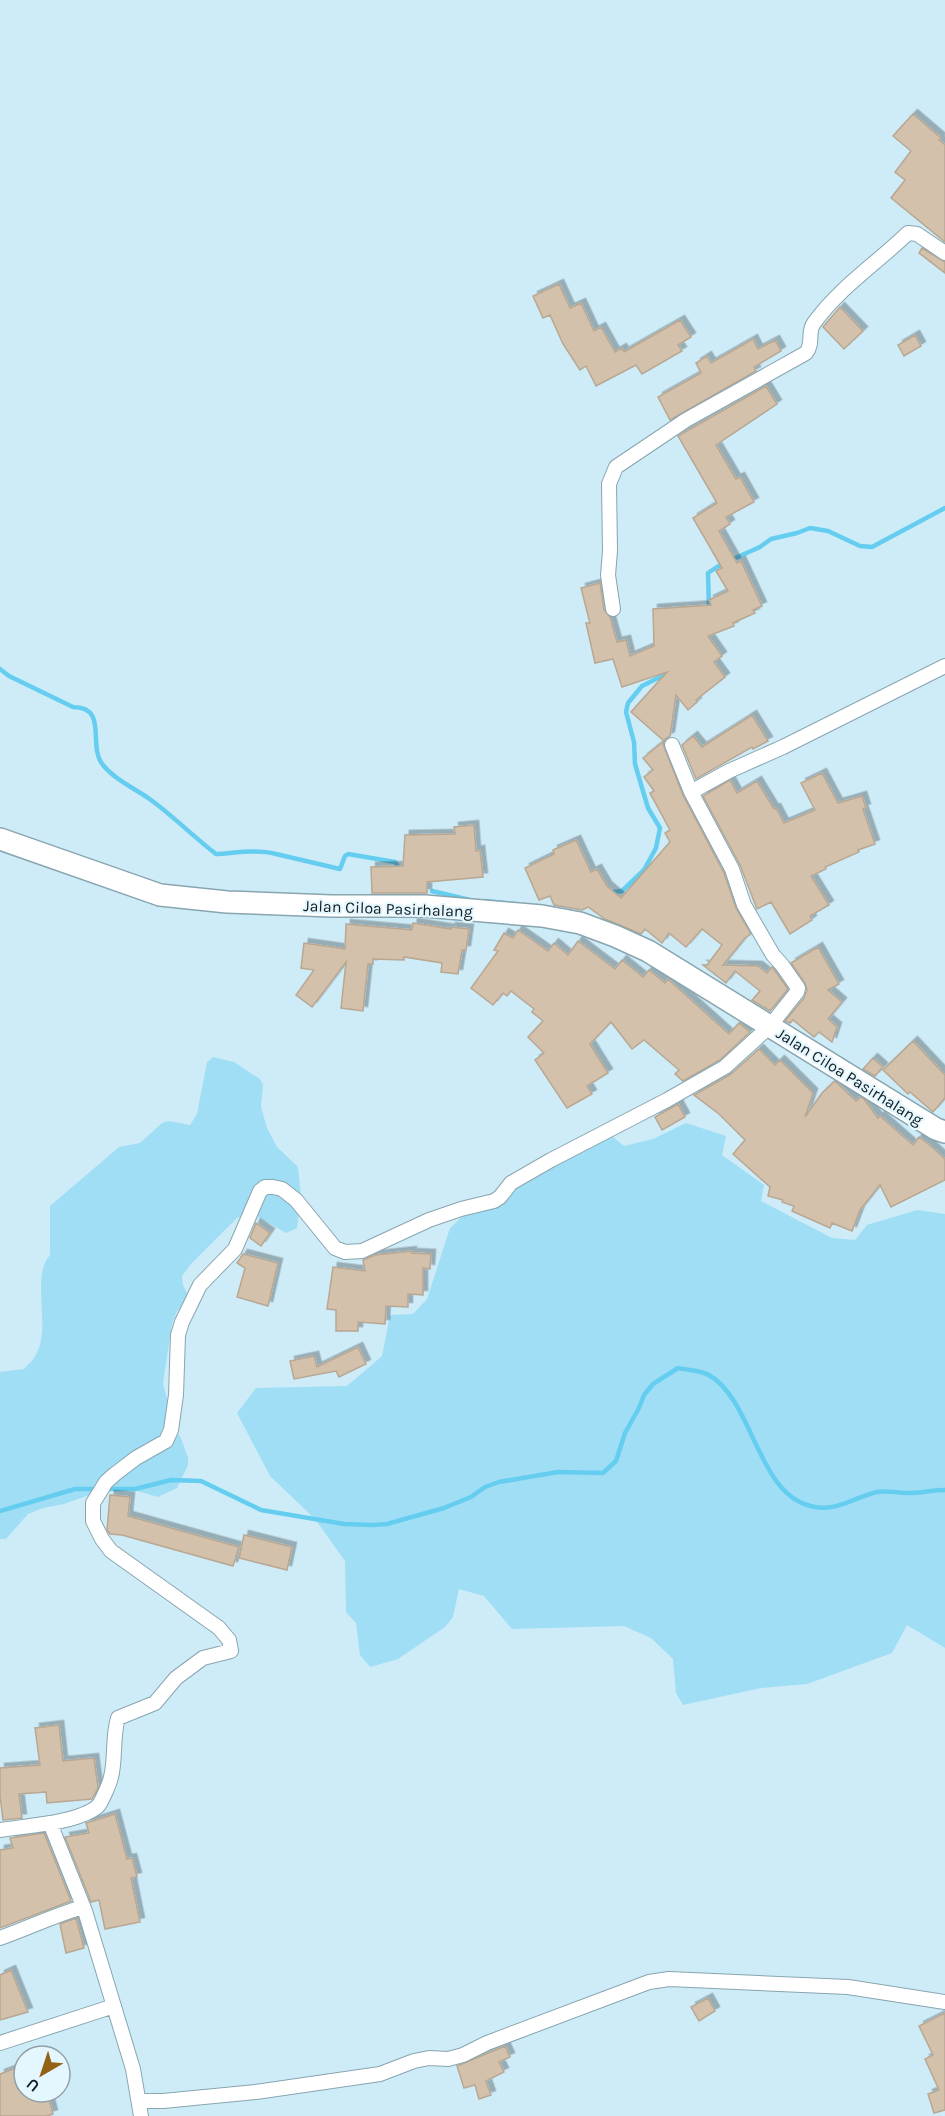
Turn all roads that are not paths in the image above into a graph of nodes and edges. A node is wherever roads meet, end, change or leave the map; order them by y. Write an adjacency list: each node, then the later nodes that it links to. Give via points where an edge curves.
1 (945, 253): 2 (street, via 917,234 908,233 853,279 812,325 806,353 686,420 616,467 609,484 608,575)
2 (613, 609)
3 (945, 666): 5 (street)
4 (672, 745): 5 (street)
5 (691, 792): 7 (street, via 727,860 744,905 773,956 798,988)
6 (0, 839): 7 (main road, Jalan Ciloa Pasirhalang, via 160,895 320,906 425,906 580,923 648,951)
7 (770, 1026): 8 (main road, Jalan Ciloa Pasirhalang); 9 (street, via 725,1067 521,1177 494,1201 429,1220 362,1251 335,1248 296,1200 282,1189 265,1187 260,1191 235,1249 200,1285 182,1322 176,1395 166,1441 115,1474 93,1503 93,1521 111,1551 219,1628 229,1640 231,1651 203,1658 177,1677 155,1703 118,1718 111,1778 100,1804 84,1814)
8 (945, 1132)
9 (50, 1823): 10 (street); 11 (street)
10 (0, 1830)
11 (83, 1907): 12 (street); 14 (street)
12 (0, 1938)
13 (945, 2002): 16 (street, via 848,1987 669,1979 649,1982 448,2059 429,2058 380,2074 256,2092)
14 (114, 2006): 15 (street); 16 (street)
15 (0, 2043)
16 (140, 2101): 17 (street)
17 (141, 2116)

